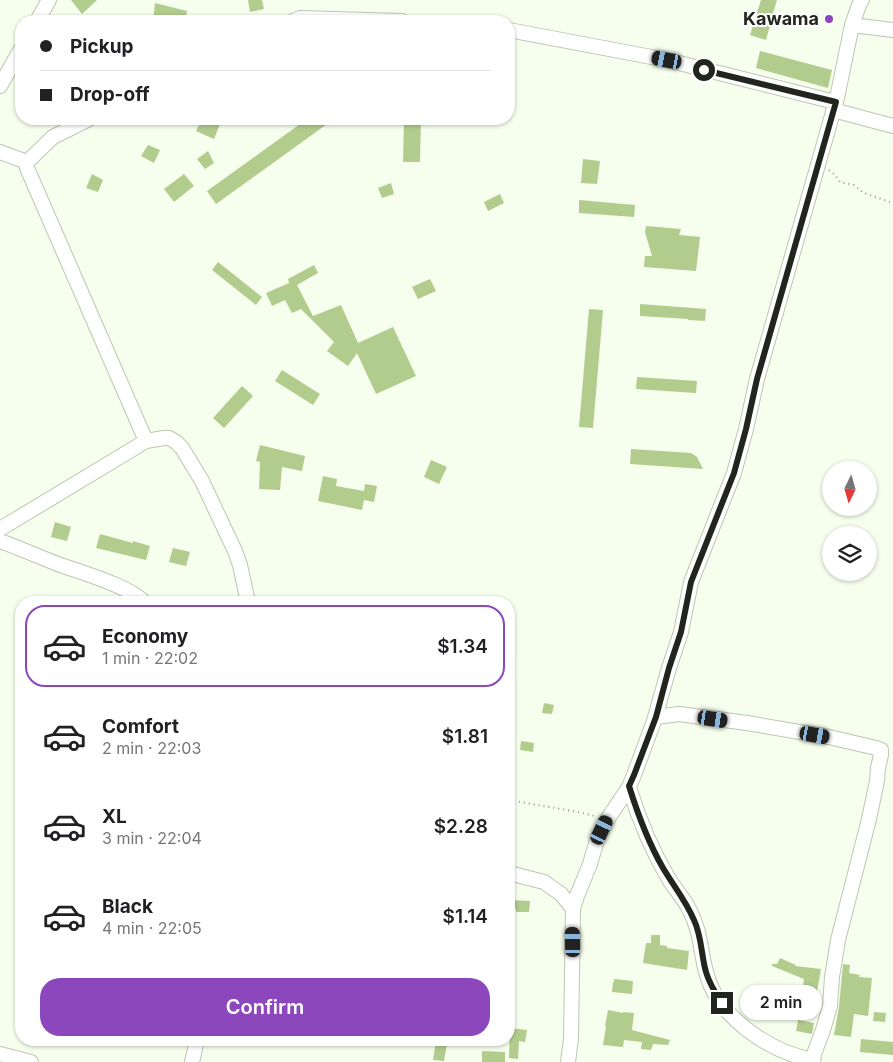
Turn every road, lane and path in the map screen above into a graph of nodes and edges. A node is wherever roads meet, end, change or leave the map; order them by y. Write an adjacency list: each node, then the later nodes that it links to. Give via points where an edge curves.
1 (49, 0): 3 (street)
2 (862, 0): 4 (street)
3 (40, 15)
4 (852, 25): 5 (street); 9 (street)
5 (893, 30)
6 (515, 31): 9 (street, via 667,60)
7 (15, 60): 8 (street)
8 (0, 86)
9 (834, 106): 11 (street); 14 (street)
10 (78, 125): 13 (street, via 53,137)
11 (893, 126)
12 (0, 152): 13 (street)
13 (27, 162): 16 (street)
14 (819, 162): 15 (path, via 840,182); 21 (street, via 757,379 734,473 691,582 681,632)
15 (893, 203)
16 (146, 441): 17 (street); 20 (street, via 169,438 182,448 202,481 235,551)
17 (0, 529)
18 (0, 541): 19 (street)
19 (135, 596)
20 (247, 596)
21 (656, 717): 22 (street); 29 (street, via 679,714 747,723 881,750 870,819 838,940 830,1006)
22 (629, 786): 24 (street); 29 (street, via 652,847 689,909 700,937 706,972 722,1003 756,1037)
23 (515, 801): 24 (path)
24 (607, 820): 26 (street)
25 (515, 875): 26 (street, via 544,882 561,894)
26 (573, 909): 32 (street)
27 (196, 1046): 31 (street)
28 (0, 1054): 30 (street)
29 (813, 1061)
30 (31, 1062)
31 (192, 1062)
32 (568, 1062)

